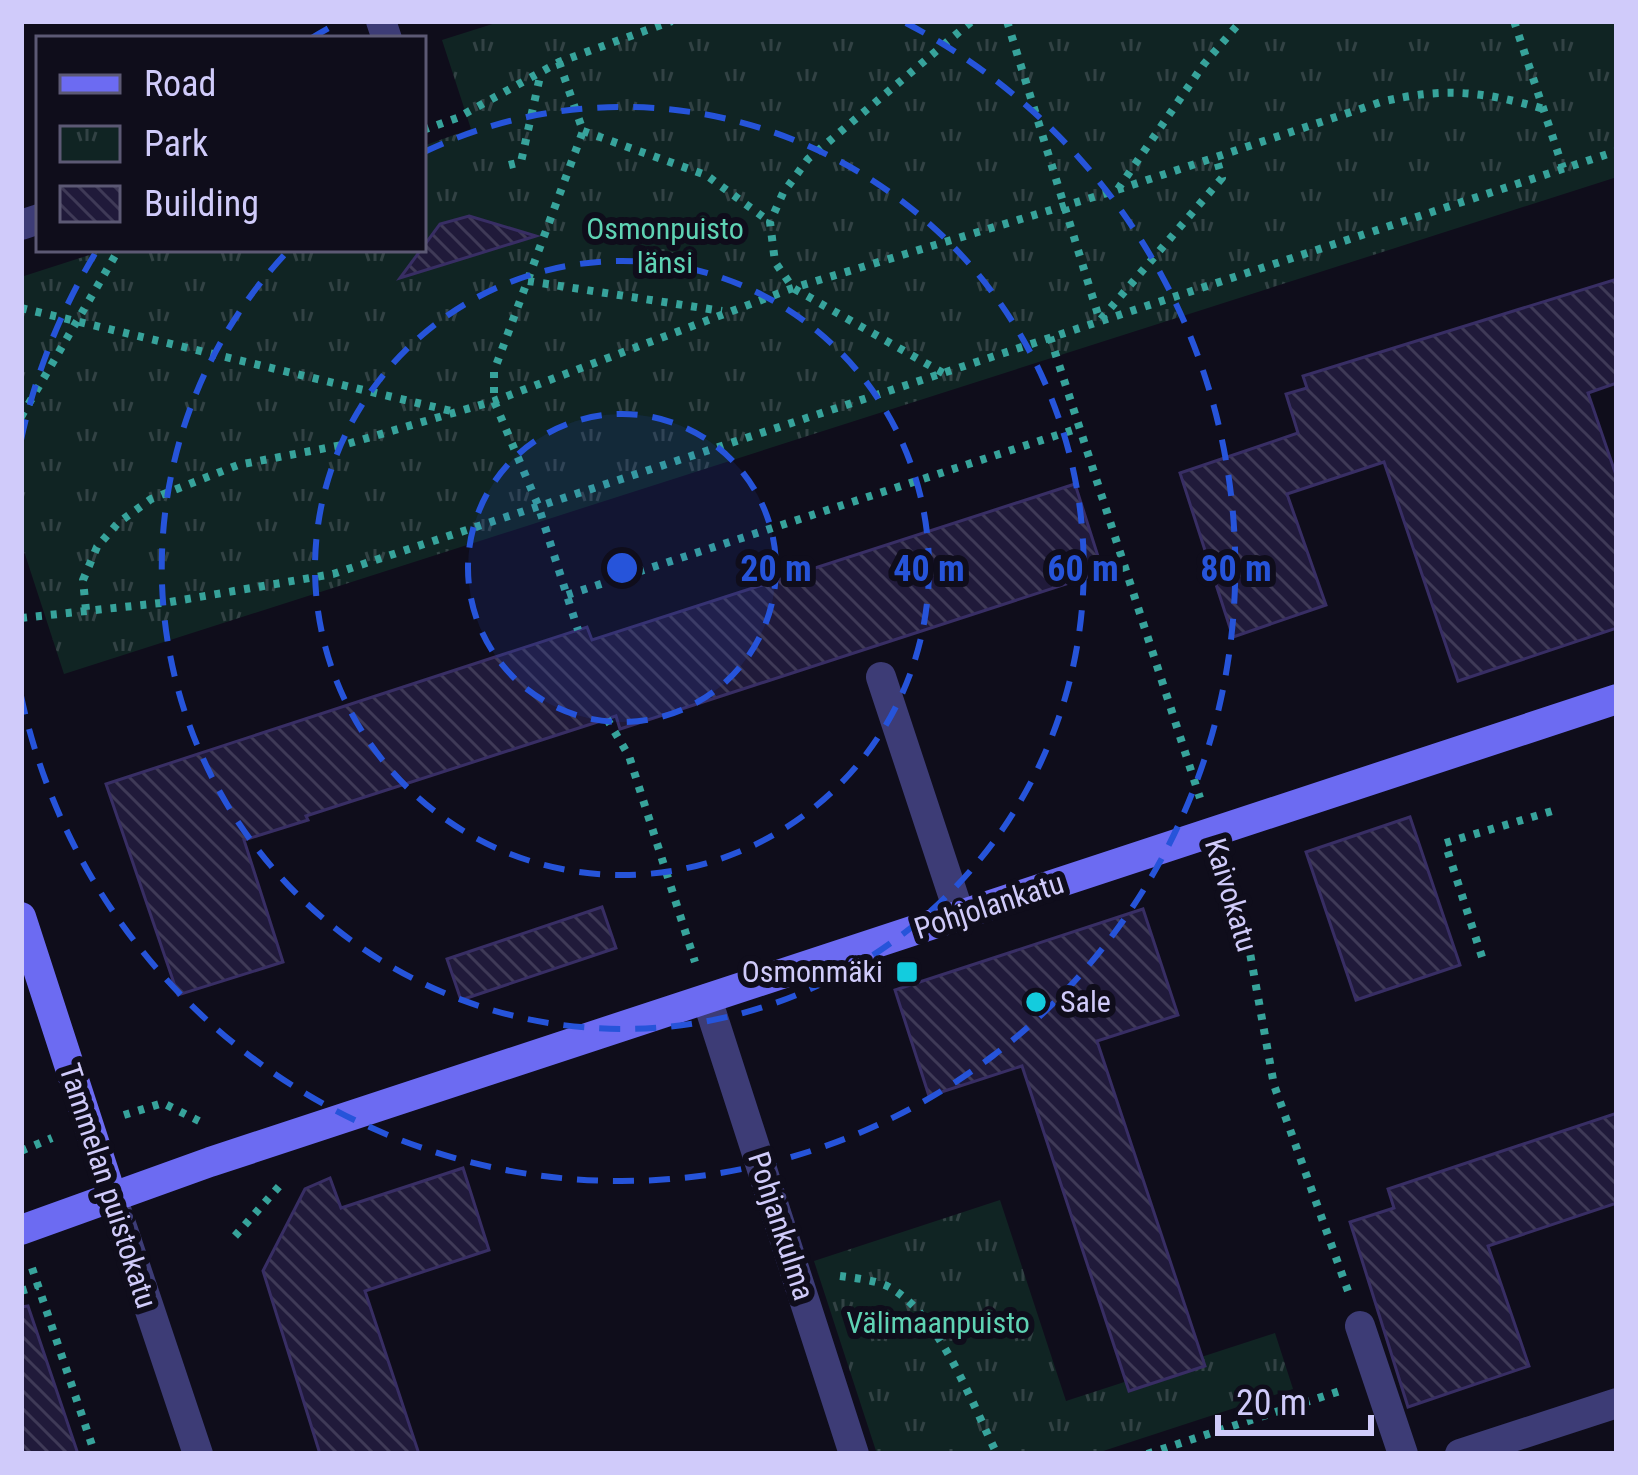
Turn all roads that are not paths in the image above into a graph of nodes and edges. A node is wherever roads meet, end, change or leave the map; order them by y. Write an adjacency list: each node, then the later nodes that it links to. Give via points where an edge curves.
1 (881, 677): 4 (street)
2 (1617, 699): 4 (main road, Pohjolankatu)
3 (21, 916): 6 (main road, Tammelan puistokatu)
4 (960, 916): 5 (main road, Pohjolankatu)
5 (707, 999): 6 (main road, Pohjolankatu); 11 (street, Pohjankulma)
6 (112, 1197): 7 (main road, Pohjolankatu); 10 (street, Tammelan puistokatu)
7 (21, 1230)
8 (1360, 1326): 12 (street)
9 (1617, 1403): 13 (street)
10 (198, 1454)
11 (854, 1454)
12 (1403, 1454)
13 (1460, 1454)

